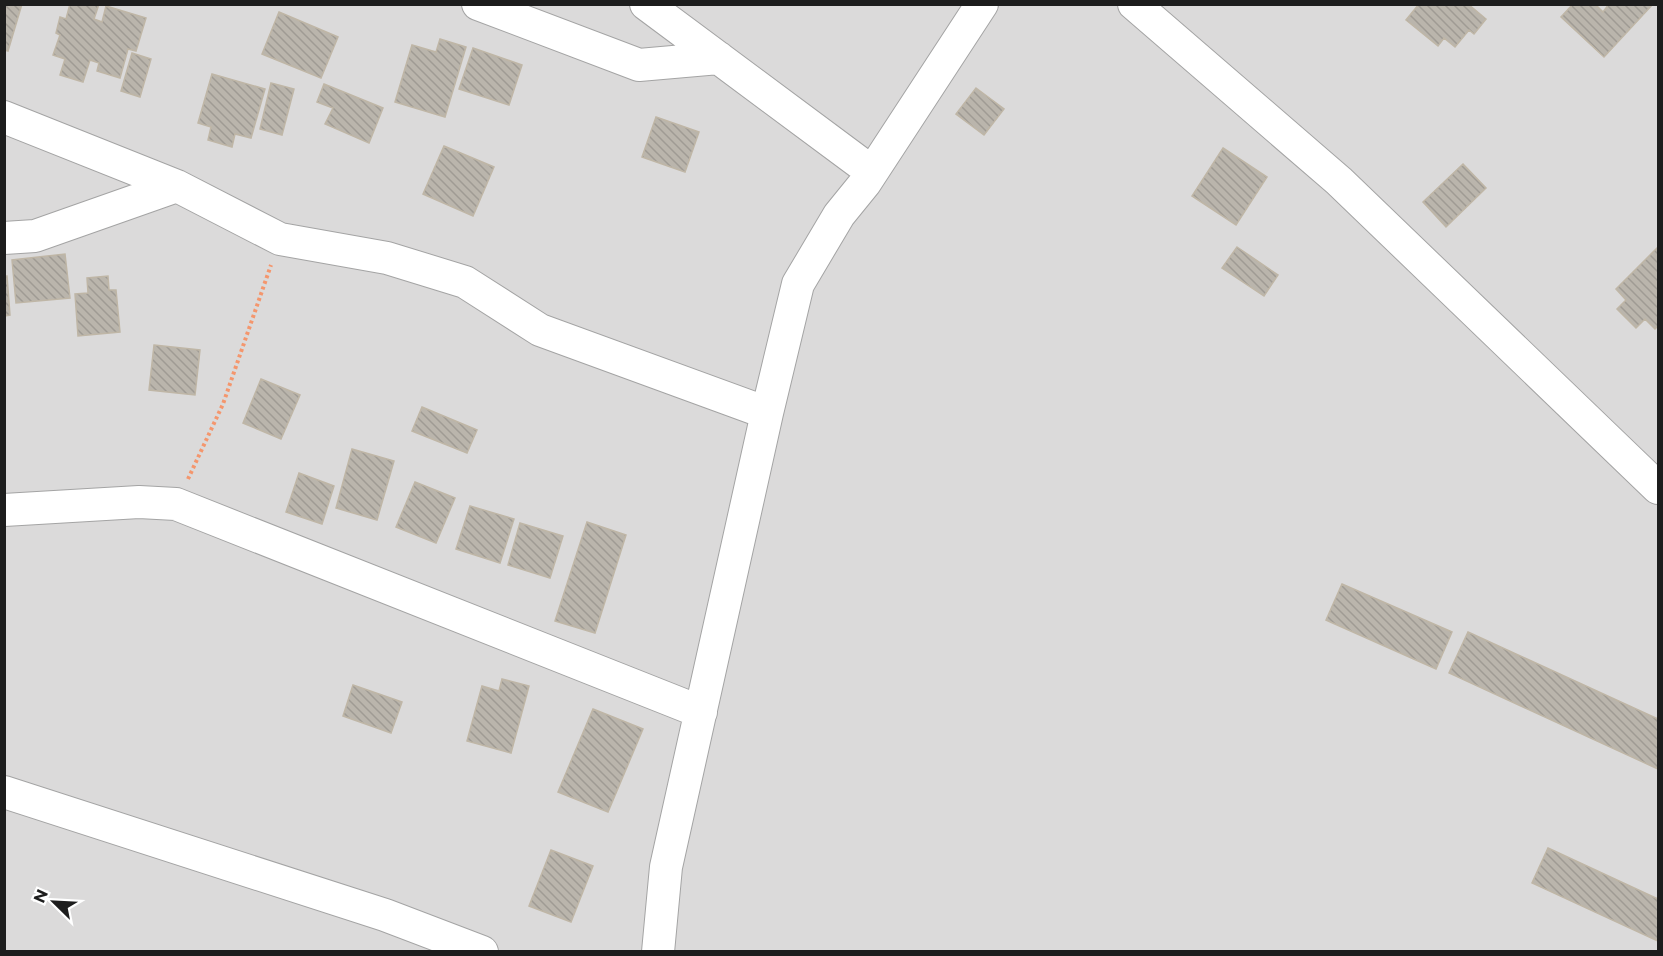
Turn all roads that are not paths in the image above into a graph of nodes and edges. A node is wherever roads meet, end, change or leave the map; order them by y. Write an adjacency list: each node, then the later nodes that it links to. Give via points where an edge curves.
1 (478, 4): 5 (street, via 639,64)
2 (646, 4): 5 (street)
3 (982, 4): 7 (street)
4 (1154, 11): 11 (street, via 1339,181)
5 (719, 58): 7 (street)
6 (4, 117): 8 (street)
7 (872, 172): 10 (street, via 839,215 798,284)
8 (177, 186): 9 (street, via 35,236); 10 (street, via 280,239 387,258 465,282 540,330)
9 (4, 238)
10 (767, 413): 13 (street)
11 (1659, 488)
12 (4, 510): 13 (street, via 139,502 176,504)
13 (701, 712): 15 (street, via 666,867)
14 (4, 792): 16 (street, via 385,915)
15 (654, 948)
16 (482, 951)

